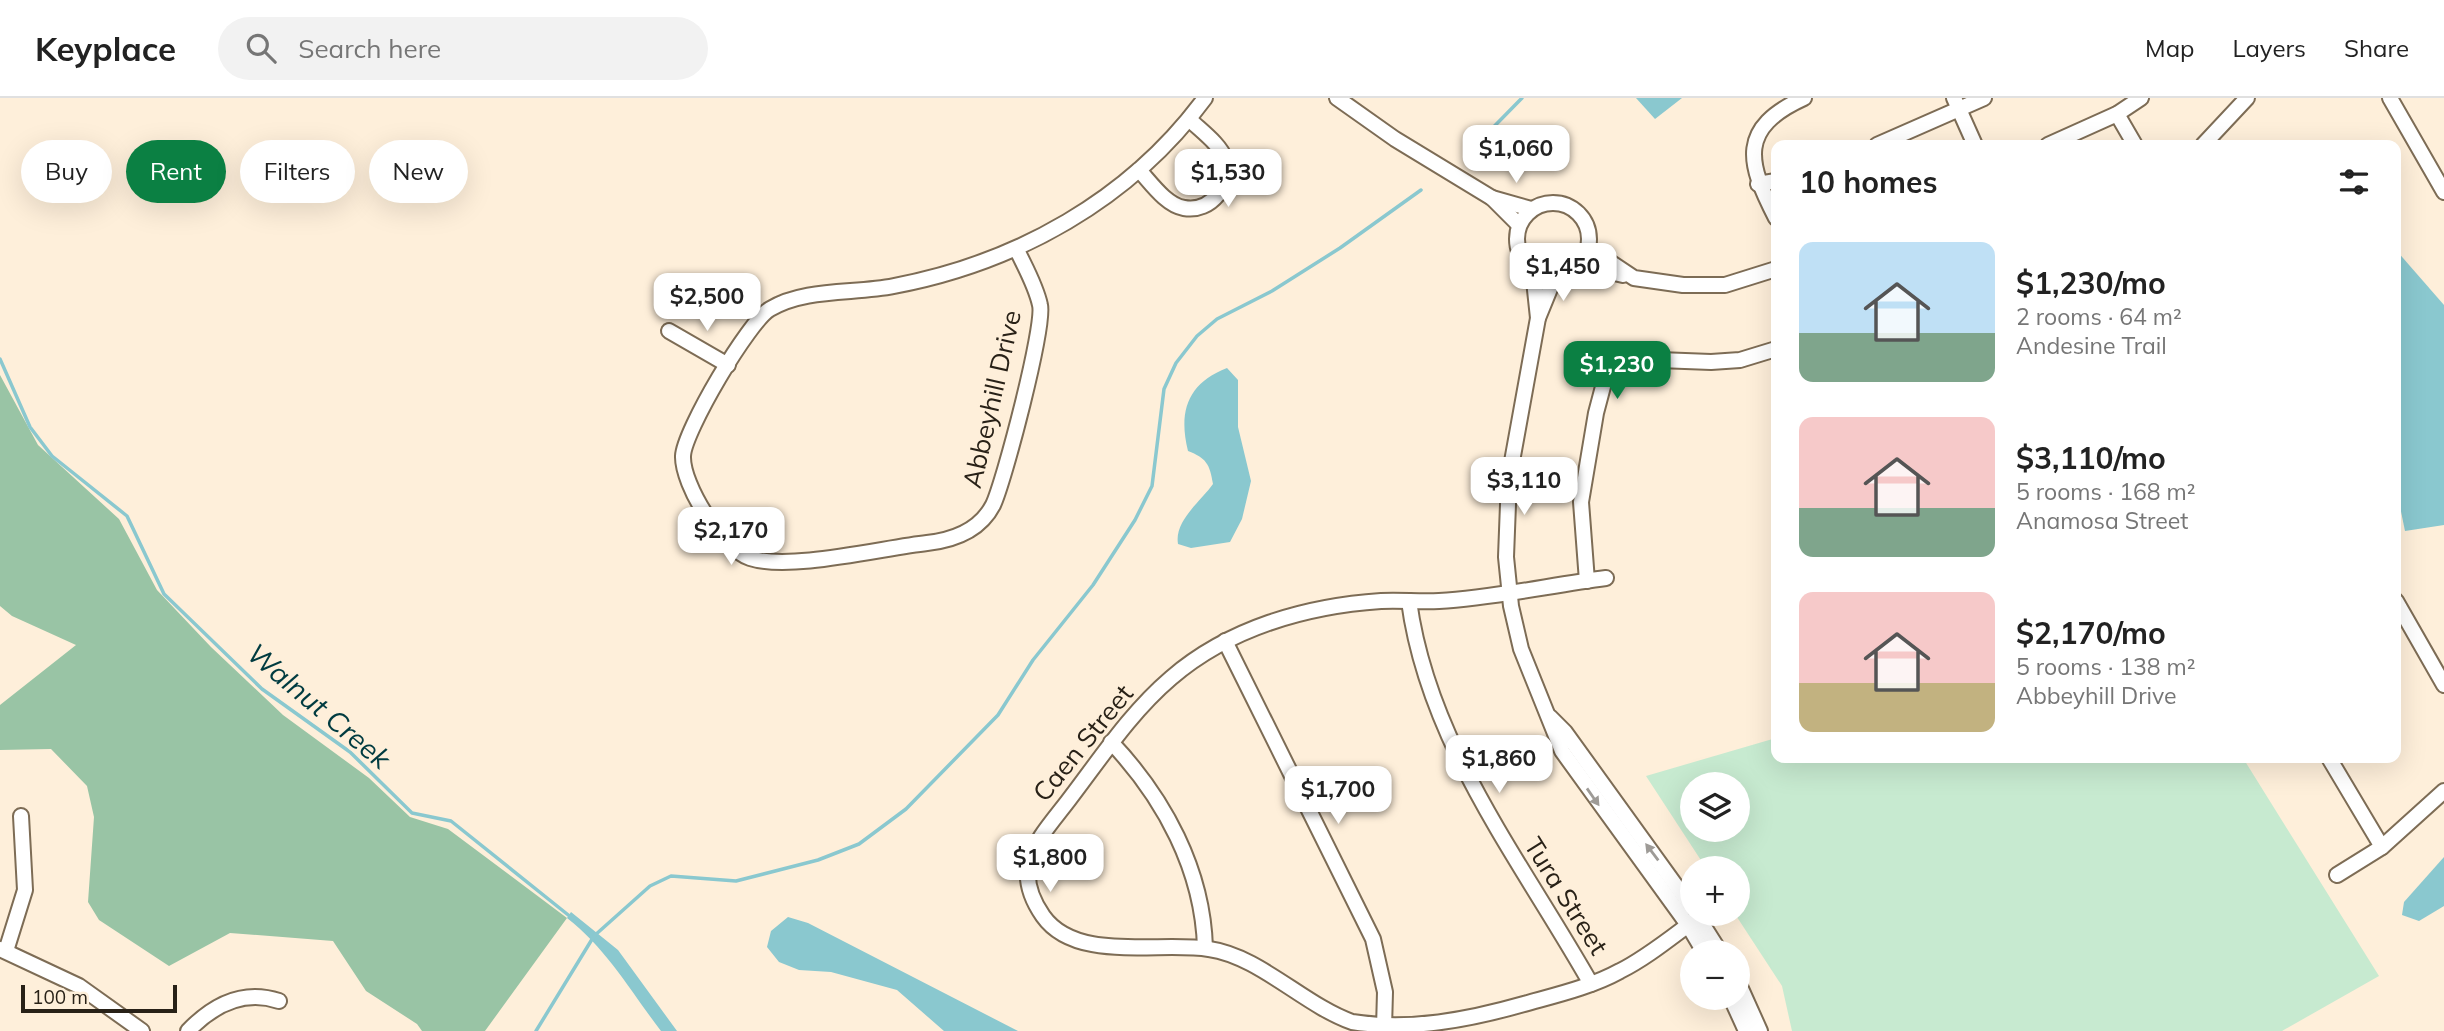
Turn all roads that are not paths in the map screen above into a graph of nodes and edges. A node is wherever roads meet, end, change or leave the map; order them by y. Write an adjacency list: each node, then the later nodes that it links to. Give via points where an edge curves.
1 (1205, 98): 10 (street, Abbeyhill Drive)
2 (1337, 98): 20 (street)
3 (1804, 98): 18 (street, via 1777,110 1760,132 1754,148)
4 (1984, 98): 8 (street)
5 (2141, 98): 9 (street)
6 (2247, 98): 15 (street)
7 (2390, 98): 19 (street)
8 (1956, 104): 11 (street); 12 (street)
9 (2117, 114): 13 (street); 14 (street)
10 (1189, 119): 16 (street, Abbeyhill Drive); 16 (street, via 1225,157 1223,188 1212,201 1183,208 1168,200)
11 (1887, 140)
12 (1973, 140)
13 (2059, 140)
14 (2132, 140)
15 (2208, 140)
16 (1139, 170): 25 (street, Abbeyhill Drive, via 1087,209)
17 (1771, 182): 18 (street)
18 (1758, 184): 22 (street)
19 (2444, 192)
20 (1492, 198): 21 (street); 23 (street)
21 (1531, 209): 23 (street); 24 (street, via 1549,202 1568,205 1584,220)
22 (1771, 209)
23 (1518, 224): 27 (street, via 1520,254)
24 (1589, 248): 26 (street); 30 (street)
25 (1017, 250): 34 (street, Abbeyhill Drive, via 922,281 794,298 767,310); 34 (street, Abbeyhill Drive, via 1041,308 1038,335 1003,484 987,516 967,533 934,542 778,564 746,557 699,505 683,458 686,439)
26 (1579, 265): 29 (street); 30 (street)
27 (1533, 271): 29 (street); 31 (street)
28 (1771, 271): 30 (street, via 1725,285 1698,286)
29 (1556, 274): 31 (street)
30 (1625, 275)
31 (1538, 318): 37 (street, via 1509,478)
32 (669, 331): 34 (street)
33 (1771, 351): 36 (street, via 1711,362 1633,359 1619,363 1605,379 1581,502)
34 (728, 365)
35 (1606, 578): 36 (street, Caen Street)
36 (1587, 581): 37 (street, Caen Street)
37 (1508, 592): 38 (street, Caen Street); 48 (street, via 1521,649 1562,751)
38 (1409, 601): 40 (street, Caen Street, via 1334,606 1292,615); 52 (street, Tura Street, via 1423,669 1495,828)
39 (2401, 610): 41 (street)
40 (1226, 641): 42 (street, Caen Street, via 1173,676); 56 (street, via 1373,939 1385,992)
41 (2444, 685)
42 (1111, 742): 50 (street, via 1154,793 1197,883); 50 (street, Caen Street, via 1039,837 1028,861 1027,878 1034,901 1057,931 1079,941 1105,946)
43 (2332, 763): 46 (street)
44 (2444, 791): 46 (street)
45 (21, 816): 51 (street, via 25,890)
46 (2382, 847): 47 (street)
47 (2337, 875)
48 (1680, 898)
49 (1681, 926): 52 (street, Caen Street, via 1622,971)
50 (1205, 948): 56 (street, Caen Street, via 1234,956 1353,1022)
51 (3, 950): 58 (street, via 79,986)
52 (1591, 984): 57 (street, Caen Street)
53 (279, 1001): 59 (street, via 265,996 227,1001)
54 (1750, 1009): 61 (street)
55 (1736, 1010): 60 (street)
56 (1384, 1028): 57 (street, Caen Street)
57 (1456, 1028)
58 (142, 1031)
59 (188, 1031)
60 (1746, 1031)
61 (1760, 1031)

